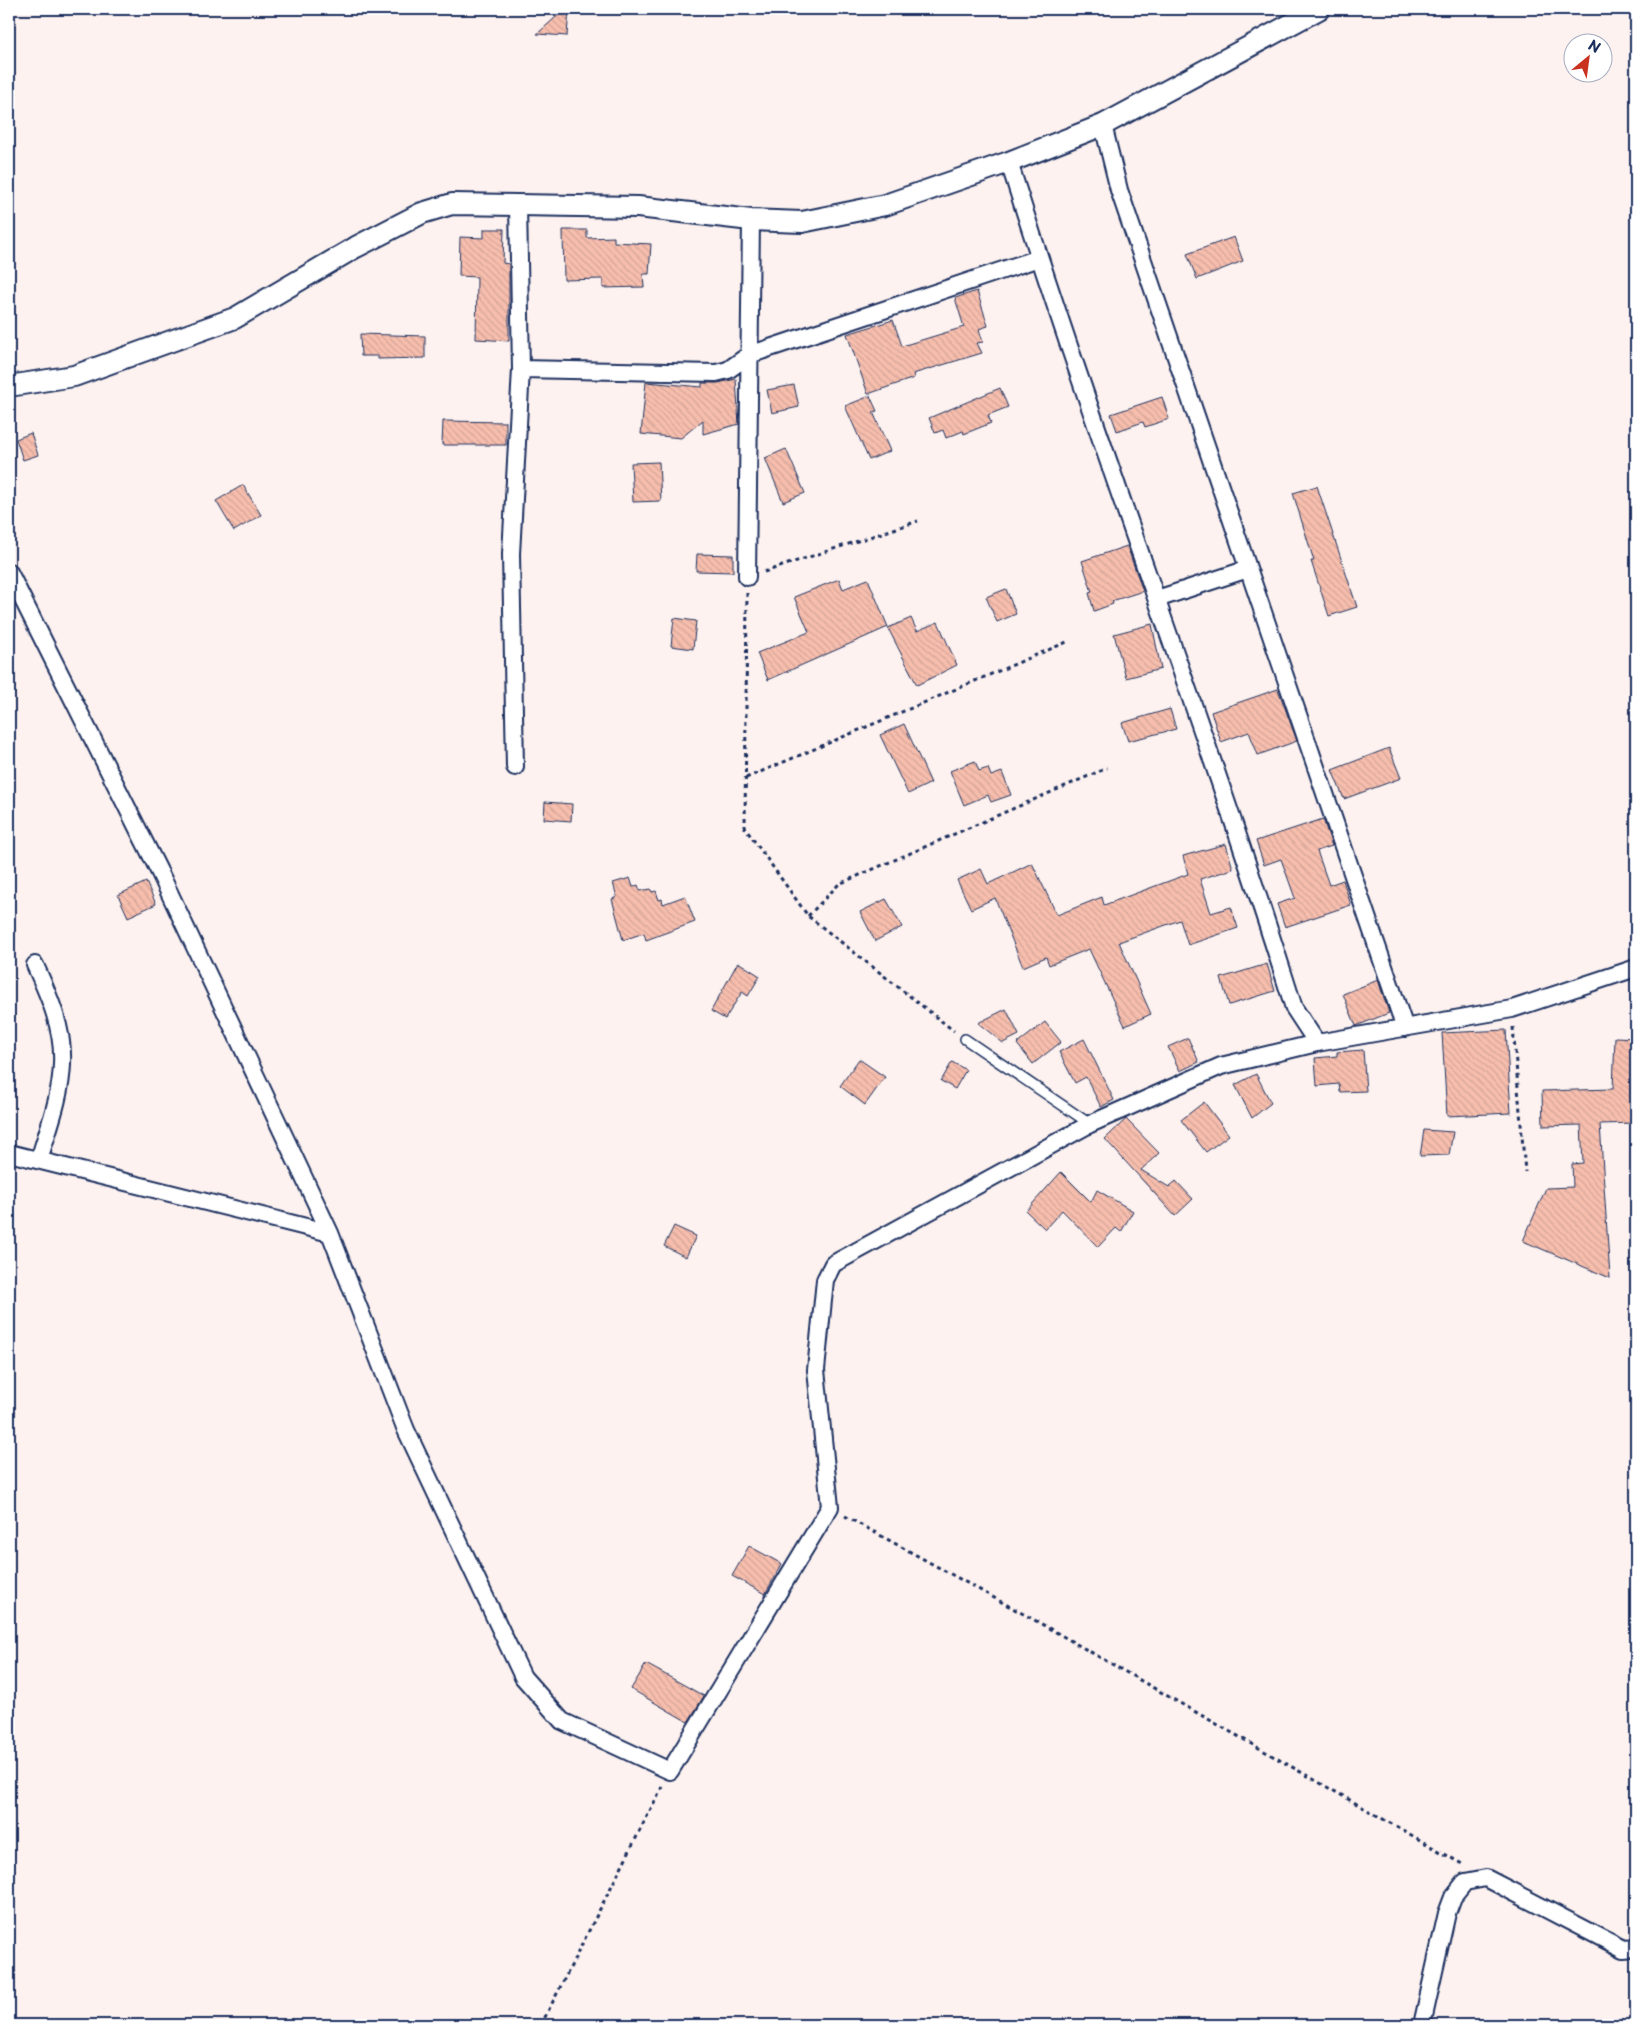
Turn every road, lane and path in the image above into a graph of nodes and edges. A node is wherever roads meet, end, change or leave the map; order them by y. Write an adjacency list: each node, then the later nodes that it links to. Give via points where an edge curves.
1 (1319, 9): 2 (street)
2 (1103, 125): 3 (street); 11 (street, via 1119,190)
3 (1009, 162): 5 (street, via 884,205 802,222); 6 (street)
4 (518, 205): 5 (street, via 638,207); 8 (street); 9 (street, via 452,204 422,212 234,318 74,376)
5 (751, 220): 7 (street)
6 (1039, 258): 7 (street); 14 (street)
7 (749, 355): 8 (street, via 728,370 716,373); 13 (street)
8 (521, 368): 16 (street, via 511,554)
9 (9, 386)
10 (918, 521): 13 (path)
11 (1248, 569): 14 (street); 23 (street)
12 (9, 572): 30 (street, via 160,874)
13 (747, 577): 18 (path)
14 (1158, 599): 25 (street, via 1294,1008)
15 (1066, 642): 18 (path)
16 (515, 767)
17 (1107, 768): 19 (path, via 839,884)
18 (746, 778): 19 (path, via 745,828)
19 (808, 916): 24 (path)
20 (35, 965): 28 (street, via 59,1028 63,1063)
21 (1636, 968): 22 (street)
22 (1512, 1009): 23 (street); 29 (path)
23 (1405, 1028): 25 (street)
24 (965, 1039): 26 (lane)
25 (1317, 1044): 26 (street, via 1221,1066)
26 (1090, 1124): 31 (street, via 833,1264 825,1280 816,1370)
27 (9, 1153): 28 (street)
28 (40, 1160): 30 (street)
29 (1525, 1172)
30 (330, 1234): 32 (street, via 406,1430 523,1677 562,1721)
31 (830, 1507): 32 (street); 33 (path)
32 (670, 1771): 35 (path)
33 (1486, 1878): 34 (street, via 1624,1949); 36 (street, via 1465,1882 1453,1897)
34 (1636, 1948)
35 (541, 2025)
36 (1422, 2025)

